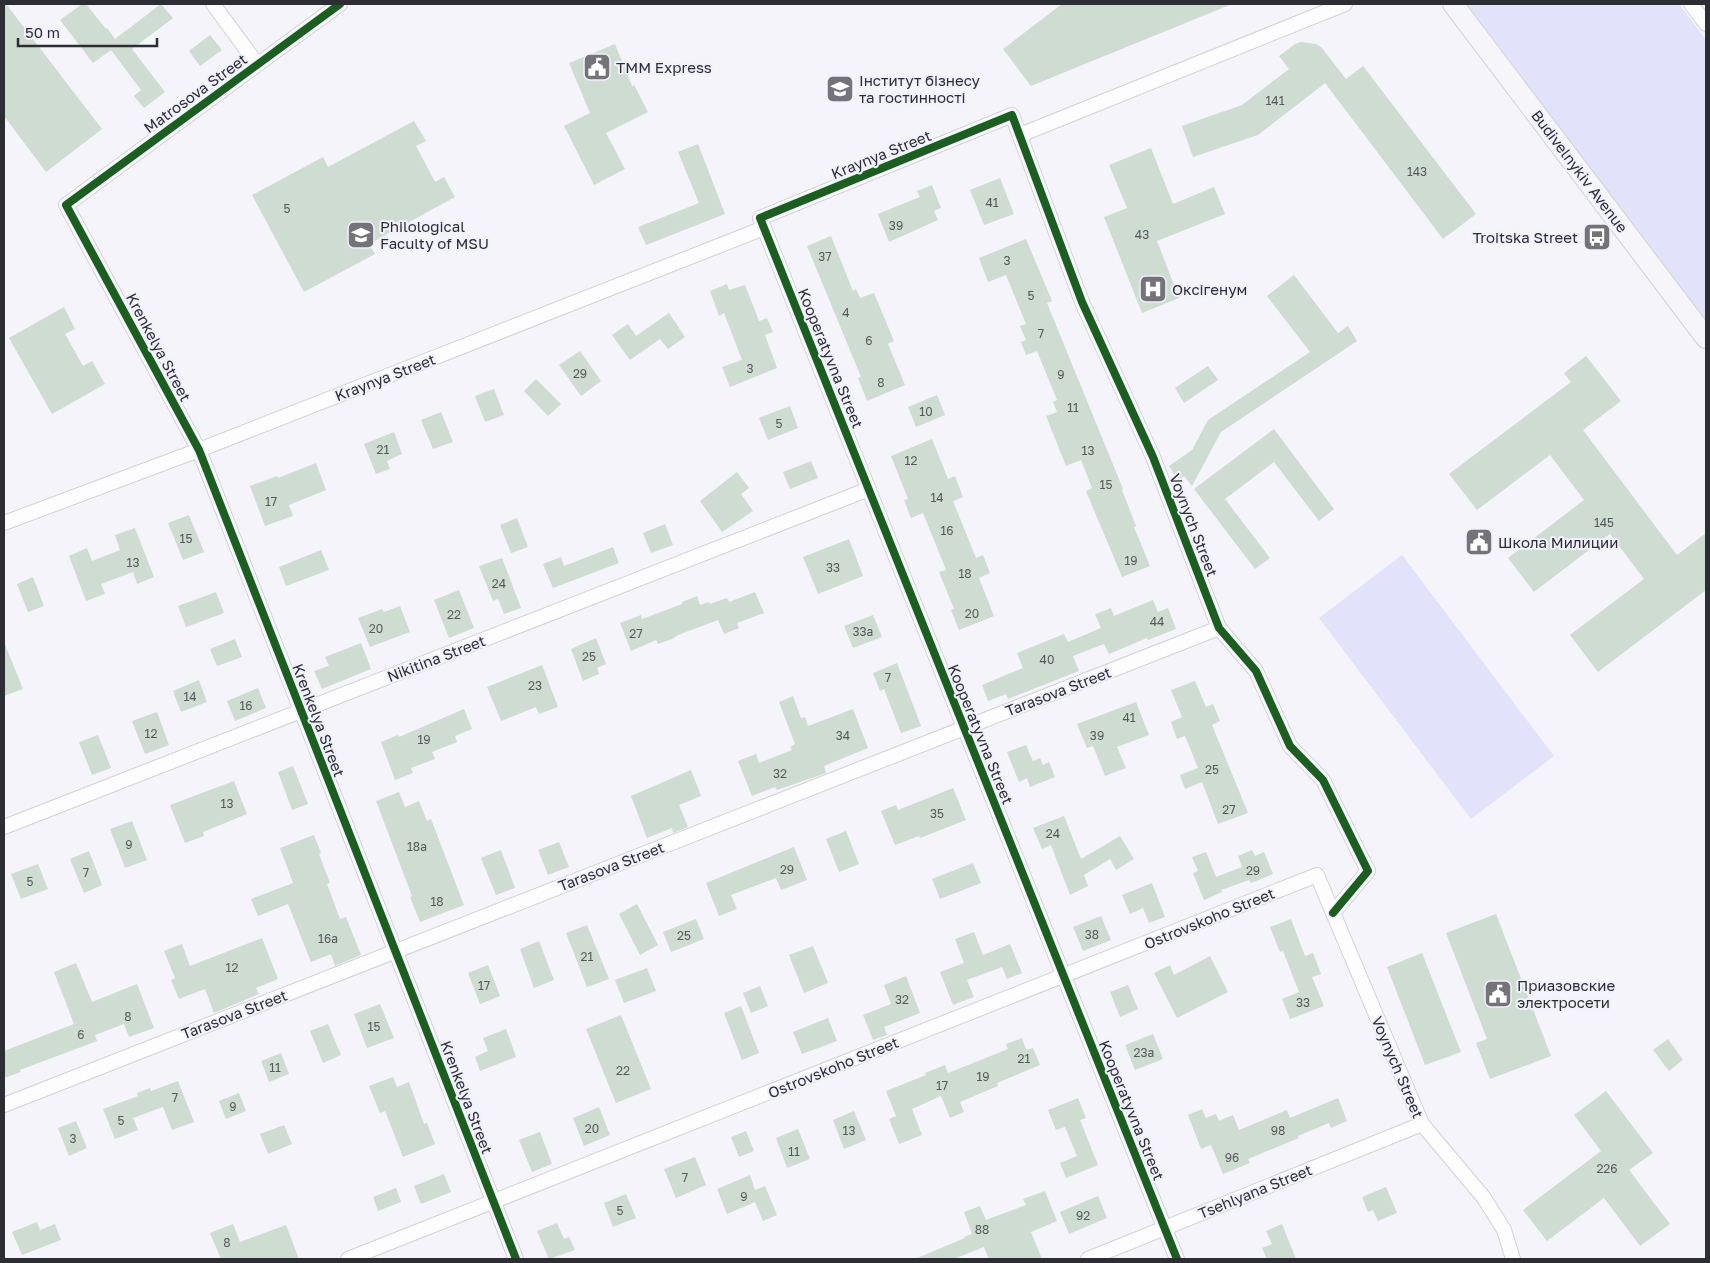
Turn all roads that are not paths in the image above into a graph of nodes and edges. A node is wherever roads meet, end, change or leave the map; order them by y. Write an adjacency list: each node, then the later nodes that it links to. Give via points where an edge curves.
1 (213, 4): 7 (street)
2 (340, 4): 7 (street, Matrosova Street)
3 (1345, 4): 9 (street)
4 (1453, 4): 12 (main road, Budivelnykiv Avenue)
5 (1691, 4): 6 (street)
6 (1706, 24)
7 (257, 64): 10 (street, Matrosova Street)
8 (1012, 115): 9 (street, Voynych Street); 11 (street, Kraynya Street)
9 (1020, 135): 16 (street, Voynych Street, via 1082,302 1153,457)
10 (66, 205): 13 (street, Krenkelya Street)
11 (762, 223): 13 (street, Kraynya Street); 14 (street, Kooperatyvna Street)
12 (1706, 338)
13 (198, 450): 15 (street, Kraynya Street); 17 (street, Krenkelya Street)
14 (869, 489): 17 (street, Nikitina Street); 18 (street, Kooperatyvna Street)
15 (4, 523)
16 (1219, 628): 18 (street, Tarasova Street); 21 (street, Voynych Street, via 1256,671 1290,746 1323,780 1368,871)
17 (301, 711): 19 (street, Nikitina Street); 22 (street, Krenkelya Street)
18 (964, 728): 22 (street, Tarasova Street); 23 (street, Kooperatyvna Street)
19 (4, 827)
20 (1317, 875): 21 (street, Voynych Street); 23 (street, Ostrovskoho Street)
21 (1333, 913): 25 (street, Voynych Street)
22 (395, 951): 24 (street, Tarasova Street); 26 (street, Krenkelya Street)
23 (1064, 976): 26 (street, Ostrovskoho Street); 27 (street, Kooperatyvna Street)
24 (4, 1105)
25 (1422, 1124): 27 (street, Tsehlyana Street); 32 (street, Voynych Street, via 1484,1198 1504,1230)
26 (494, 1202): 28 (street, Ostrovskoho Street); 29 (street, Krenkelya Street)
27 (1165, 1228): 30 (street, Tsehlyana Street); 31 (street, Kooperatyvna Street)
28 (348, 1259)
29 (516, 1259)
30 (1088, 1259)
31 (1177, 1259)
32 (1513, 1259)

